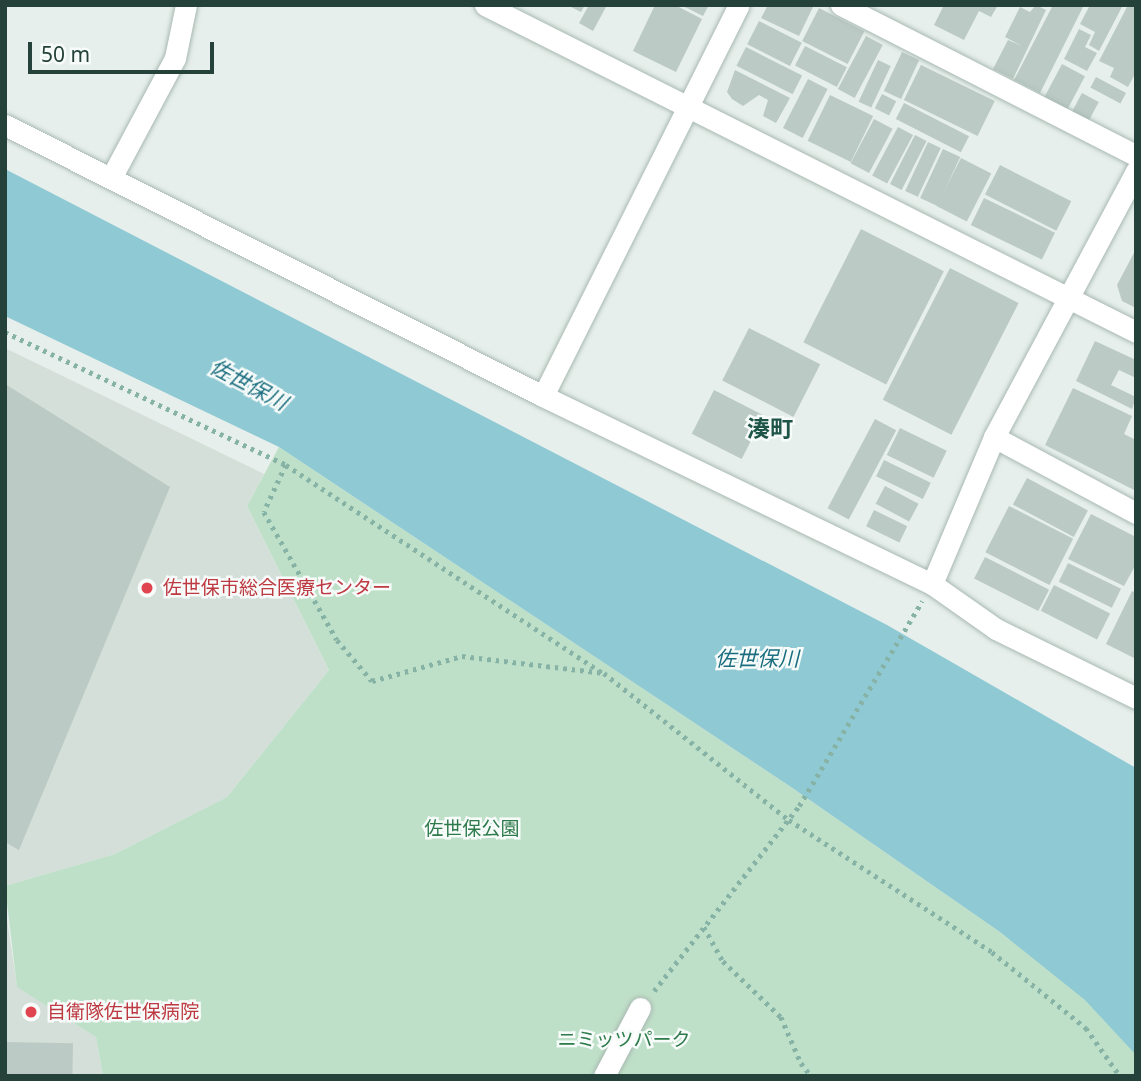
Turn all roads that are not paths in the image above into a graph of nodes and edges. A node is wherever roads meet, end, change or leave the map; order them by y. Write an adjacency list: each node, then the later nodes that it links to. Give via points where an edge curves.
1 (186, 5): 9 (street, via 175,58)
2 (485, 5): 5 (street)
3 (739, 5): 5 (street)
4 (841, 5): 7 (street)
5 (685, 108): 10 (street); 12 (street)
6 (5, 125): 9 (street)
7 (1136, 155)
8 (1136, 171): 10 (street)
9 (111, 178): 12 (street)
10 (1068, 298): 11 (street); 13 (street)
11 (1136, 332)
12 (543, 396): 15 (street)
13 (994, 436): 14 (street); 15 (street)
14 (1136, 513)
15 (932, 583): 16 (street, via 996,629)
16 (1136, 698)
17 (640, 1008): 18 (street)
18 (604, 1076)

